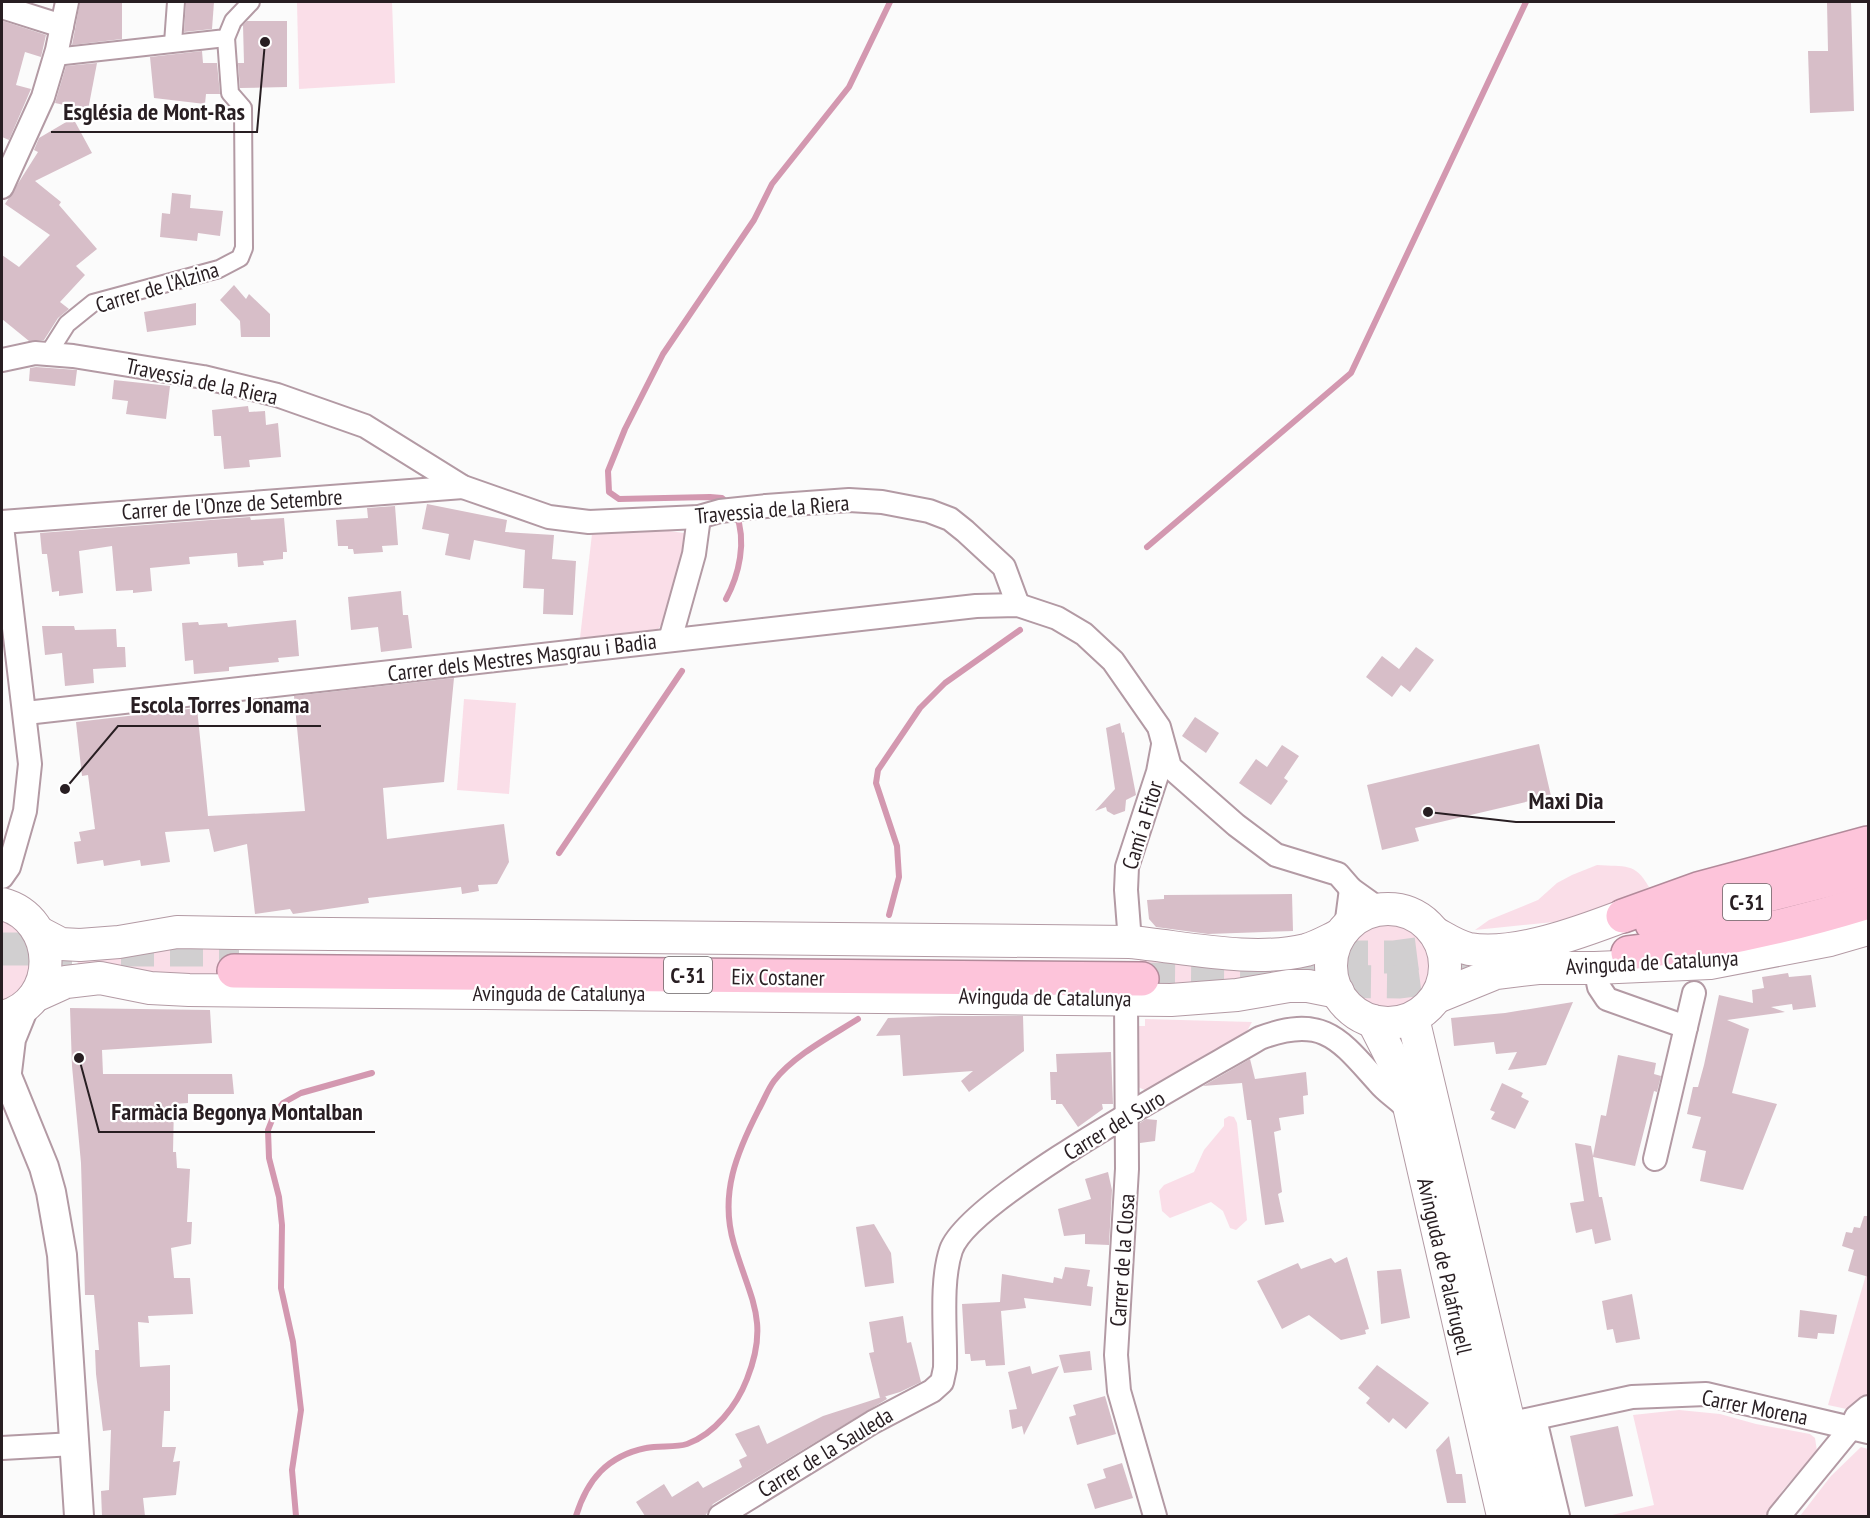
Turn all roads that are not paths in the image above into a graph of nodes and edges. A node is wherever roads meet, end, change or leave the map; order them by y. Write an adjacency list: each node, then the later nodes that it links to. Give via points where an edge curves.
1 (67, 2): 5 (street)
2 (176, 2): 7 (street)
3 (251, 2): 6 (street, via 233,21)
4 (2, 7): 5 (street)
5 (62, 26): 8 (street)
6 (226, 38): 7 (street); 10 (street, Carrer de l'Alzina, via 230,93 243,108 244,248 240,258 219,269 93,303 67,324)
7 (173, 43): 8 (street)
8 (55, 57): 9 (street, via 43,97)
9 (2, 187)
10 (48, 354): 11 (street, Travessia de la Riera); 12 (street, Travessia de la Riera, via 203,377 276,395 365,426)
11 (2, 360)
12 (425, 462): 13 (street, Travessia de la Riera); 14 (street)
13 (463, 487): 14 (street, Carrer de l'Onze de Setembre); 15 (street, Travessia de la Riera, via 549,517 589,522)
14 (409, 491): 16 (street, Carrer de l'Onze de Setembre)
15 (710, 514): 17 (street, Travessia de la Riera, via 849,500 929,511 957,525 1004,567); 18 (street, via 694,554)
16 (2, 524): 19 (street)
17 (1018, 605): 18 (street, Carrer dels Mestres Masgrau i Badia, via 976,606); 20 (street, via 1071,624 1091,640 1113,661 1159,727)
18 (670, 640): 19 (street, Carrer dels Mestres Masgrau i Badia)
19 (26, 713): 23 (street, via 30,764 25,812)
20 (1164, 744): 24 (street, via 1170,767 1236,825 1276,855 1338,874); 35 (street, Camí a Fitor, via 1127,867)
21 (1869, 843): 31 (highway, via 1689,892)
22 (1869, 870): 31 (highway, C-31)
23 (5, 872): 28 (street)
24 (1351, 889): 27 (street); 30 (street)
25 (1869, 902): 31 (highway, C-31, via 1684,947)
26 (2, 904): 28 (main road, Avinguda de Catalunya, via 15,908)
27 (1379, 909): 30 (main road, via 1361,915); 32 (main road, via 1410,913)
28 (35, 926): 35 (main road, Avinguda de Catalunya, via 61,944 80,945 177,932); 39 (main road, via 46,965)
29 (1869, 929): 34 (main road, Avinguda de Catalunya, via 1710,963)
30 (1343, 931): 35 (main road, Avinguda de Catalunya, via 1308,950 1205,951); 36 (main road, via 1331,957)
31 (1625, 932): 32 (main road, Avinguda de Catalunya, via 1578,933 1542,943 1470,949)
32 (1435, 933): 38 (main road, via 1445,959 1444,979)
33 (237, 961): 35 (highway, Eix Costaner / C-31)
34 (1595, 968): 38 (main road, Avinguda de Catalunya, via 1496,973); 42 (street, via 1599,987 1607,999)
35 (1132, 969): 36 (main road, Avinguda de Catalunya, via 1212,998 1289,986); 39 (main road, Avinguda de Catalunya, via 189,990 150,988 100,978 66,982); 45 (street, Carrer de la Closa)
36 (1338, 993): 41 (main road, via 1356,1013)
37 (1695, 993): 42 (street)
38 (1437, 997): 40 (main road)
39 (20, 1007): 43 (street)
40 (1413, 1018): 41 (main road, via 1393,1023); 49 (main road, Avinguda de Palafrugell)
41 (1373, 1021): 44 (main road, Avinguda de Palafrugell, via 1403,1080)
42 (1686, 1027): 46 (street)
43 (4, 1068): 51 (street, via 44,1167 53,1200 62,1255)
44 (1410, 1112): 45 (street, Carrer del Suro, via 1340,1041 1325,1032 1308,1030 1283,1031 1260,1038); 56 (main road, Avinguda de Palafrugell)
45 (1128, 1115): 47 (street, Carrer del Suro, via 1021,1182 963,1230 952,1248 947,1269 945,1368 942,1382); 55 (street, Carrer de la Closa, via 1117,1372)
46 (1655, 1159)
47 (932, 1391): 54 (street, Carrer de la Sauleda, via 873,1422)
48 (1869, 1407): 50 (street, via 1856,1417)
49 (1522, 1421): 50 (street, Carrer Morena, via 1632,1397 1706,1394); 57 (main road, Avinguda de Palafrugell); 58 (street, Avinguda de Palafrugell)
50 (1860, 1430): 59 (street)
51 (74, 1444): 52 (street); 53 (street)
52 (2, 1448)
53 (79, 1516)
54 (720, 1516)
55 (1155, 1516)
56 (1503, 1516)
57 (1531, 1516)
58 (1558, 1516)
59 (1779, 1516)

